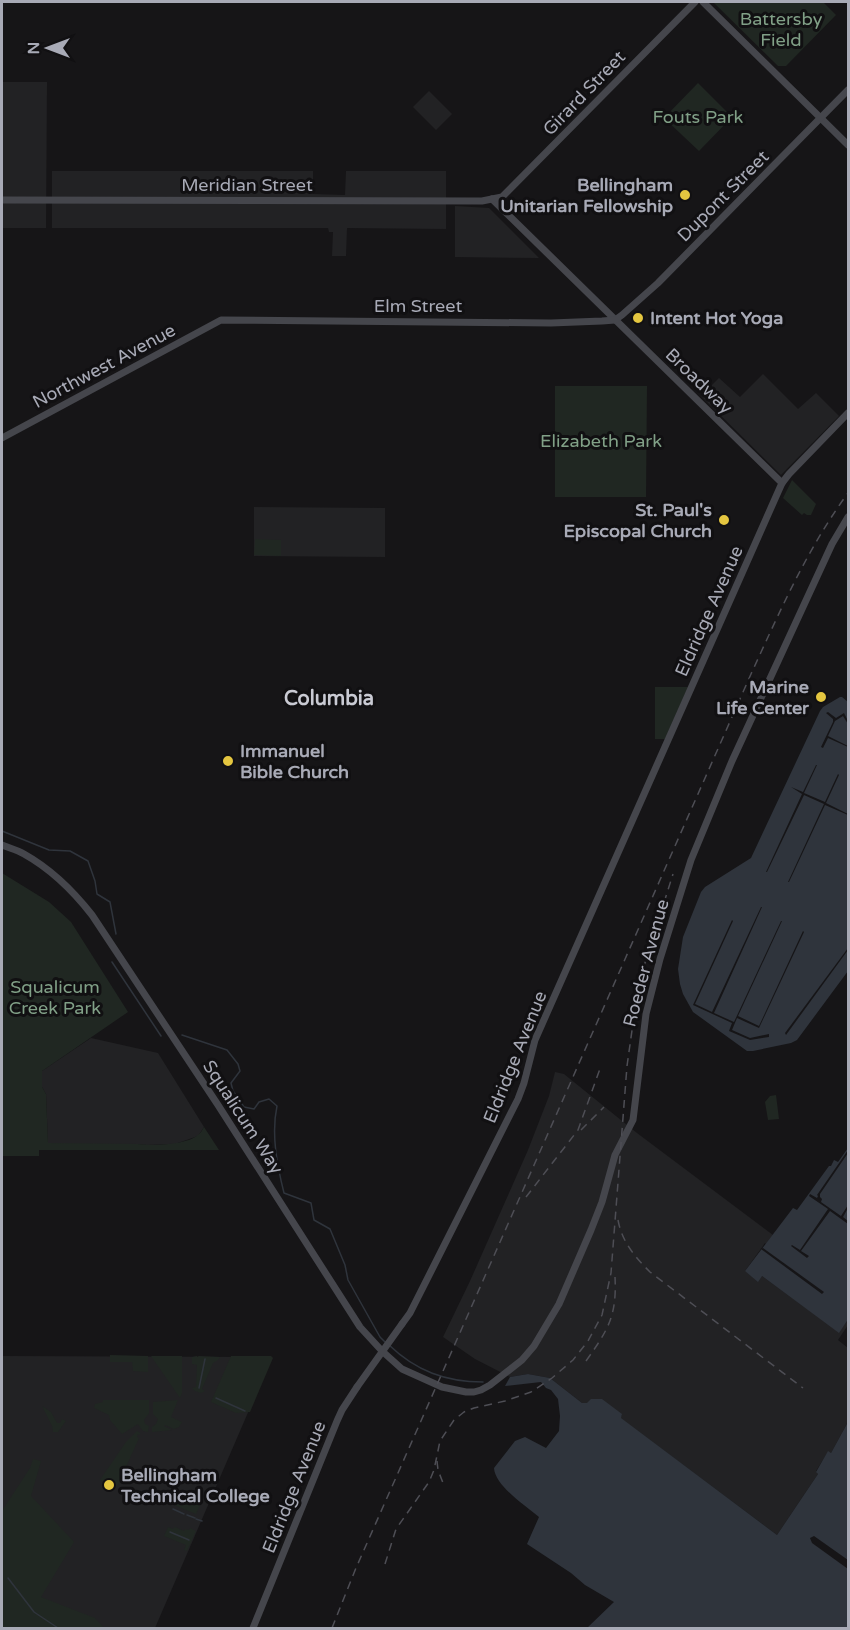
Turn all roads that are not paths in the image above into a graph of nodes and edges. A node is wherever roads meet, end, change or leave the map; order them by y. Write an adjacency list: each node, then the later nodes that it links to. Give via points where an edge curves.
1 (695, 2): 6 (street, Girard Street, via 502,197)
2 (703, 2): 4 (street)
3 (849, 90): 4 (street, Dupont Street)
4 (821, 118): 5 (street); 9 (street, Dupont Street, via 658,283)
5 (849, 145)
6 (492, 199): 7 (street, Meridian Street); 9 (street, Broadway)
7 (2, 200)
8 (221, 320): 9 (street, Elm Street); 11 (street, Northwest Avenue)
9 (615, 320): 12 (street, Broadway)
10 (849, 413): 12 (street, Eldridge Avenue)
11 (2, 438)
12 (782, 483): 16 (street, Eldridge Avenue, bridge, via 535,1040 518,1100 410,1313 342,1410)
13 (849, 517): 15 (street, Roeder Avenue, via 822,565 700,836 649,1003 633,1120 615,1155 602,1202 567,1286 551,1320 528,1354 490,1385)
14 (2, 845): 15 (street, Squalicum Way, via 25,854 57,878 92,915 370,1339 402,1369 442,1387)
15 (466, 1392)
16 (253, 1629)

